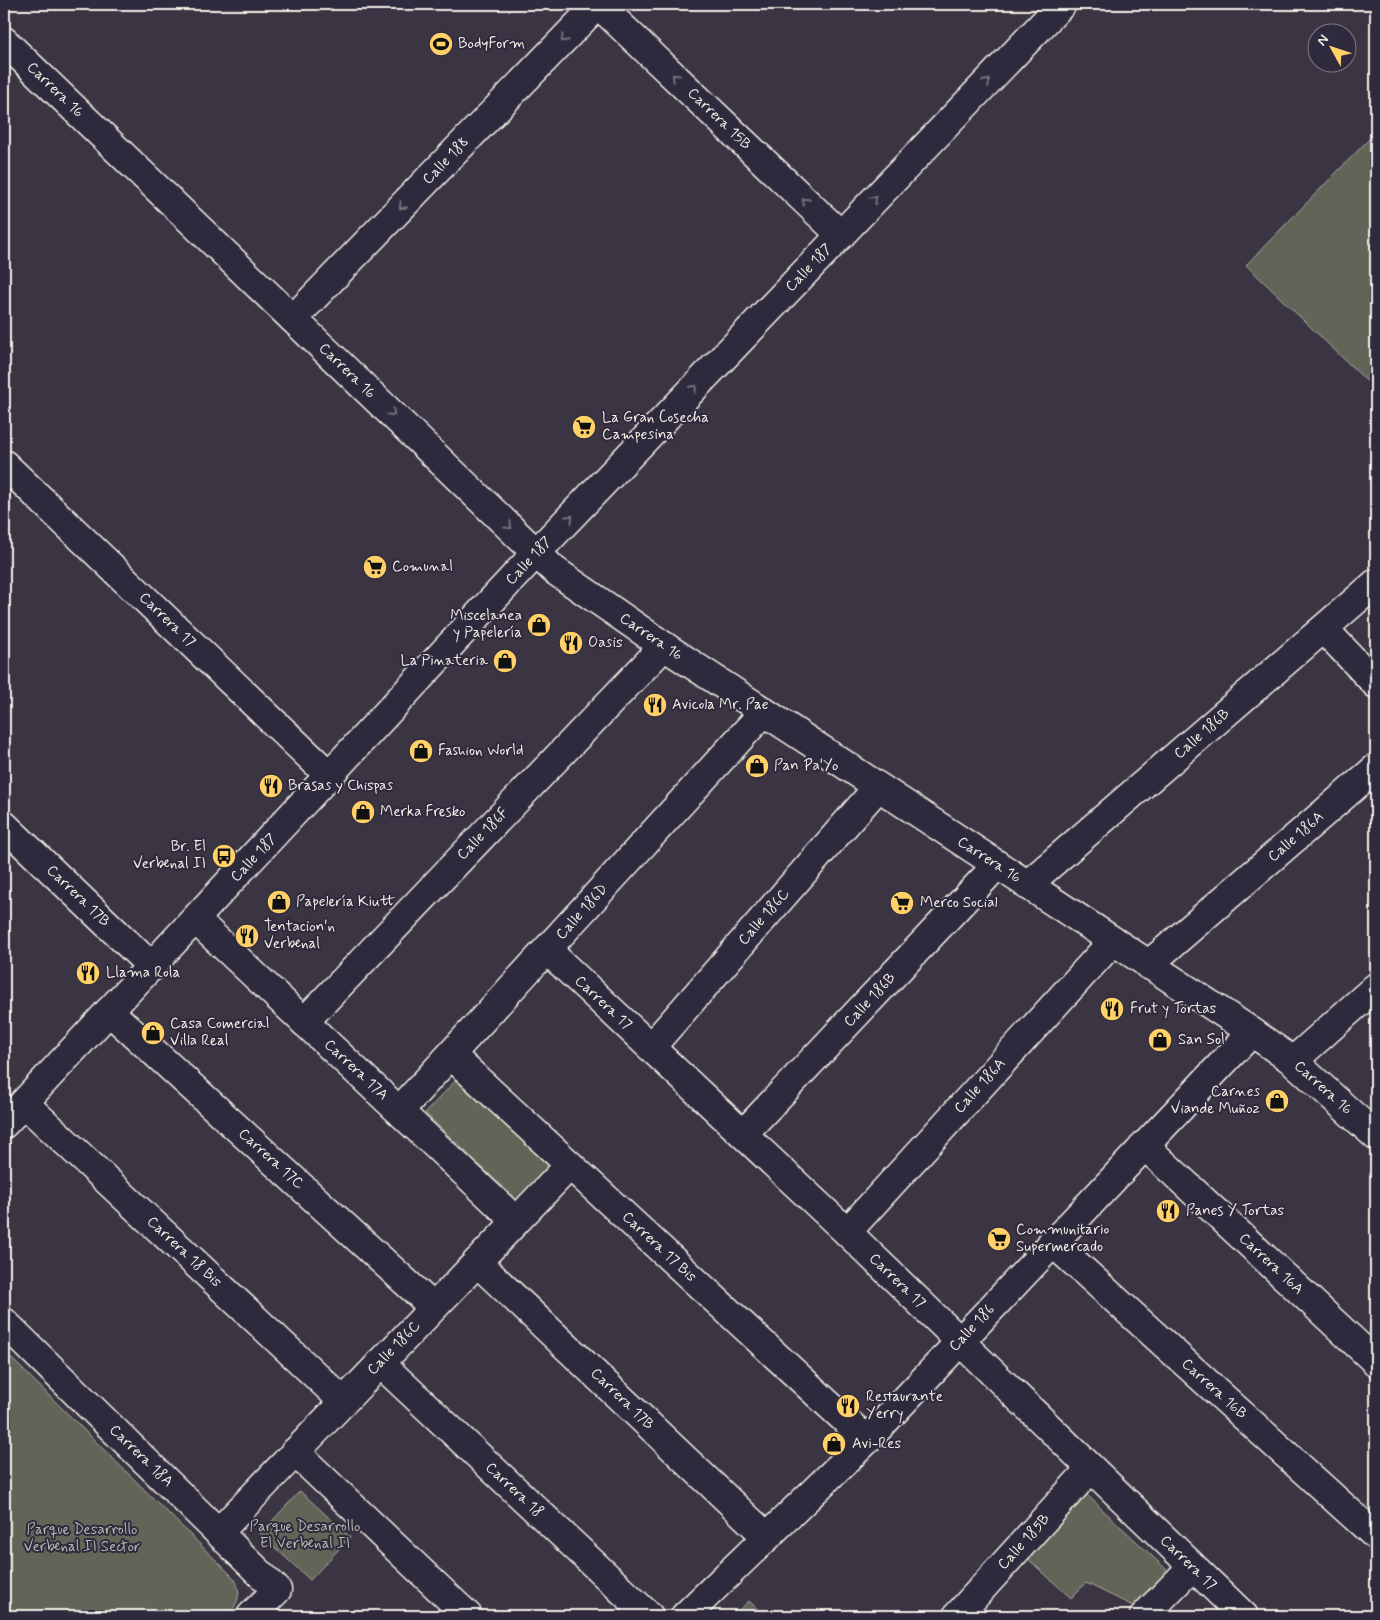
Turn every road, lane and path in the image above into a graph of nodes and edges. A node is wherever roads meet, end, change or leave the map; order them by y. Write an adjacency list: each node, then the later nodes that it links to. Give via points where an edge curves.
1 (598, 4): 4 (street, Carrera 15B, one-way to 1); 5 (street, Calle 188, one-way to 5)
2 (1062, 4): 4 (street, Calle 187, one-way to 2)
3 (4, 41): 5 (street, Carrera 16)
4 (841, 234): 7 (street, Calle 187, one-way to 4)
5 (294, 319): 7 (street, Carrera 16, one-way to 7)
6 (4, 464): 14 (street, Carrera 17)
7 (536, 553): 10 (street, Carrera 16, via 571,583); 14 (street, Calle 187)
8 (1376, 584): 9 (street, Calle 186B)
9 (1324, 628): 11 (street); 18 (street, Calle 186B)
10 (664, 646): 12 (street, Carrera 16); 26 (street, Calle 186F)
11 (1376, 684)
12 (764, 712): 15 (street, Carrera 16); 21 (street, Calle 186D)
13 (1376, 768): 22 (street, Calle 186A)
14 (330, 776): 19 (street, Calle 187)
15 (878, 787): 17 (street, Carrera 16); 28 (street, Calle 186C)
16 (4, 824): 23 (street, Carrera 17B)
17 (997, 866): 18 (street, Carrera 16); 34 (street, Calle 186B)
18 (1027, 885): 20 (street, Carrera 16)
19 (196, 920): 23 (street, Calle 187); 26 (street, Carrera 17A)
20 (1112, 941): 22 (street, Carrera 16); 39 (street, Calle 186A)
21 (547, 950): 28 (street, Carrera 17); 29 (street, Calle 186D)
22 (1148, 964): 27 (street, Carrera 16)
23 (152, 967): 25 (street, Calle 187)
24 (1376, 987): 30 (street)
25 (109, 1011): 31 (street, Calle 187); 42 (street, Carrera 17C)
26 (304, 1022): 32 (street, Carrera 17A)
27 (1252, 1032): 30 (street, Carrera 16); 36 (street, Calle 186)
28 (651, 1047): 34 (street, Carrera 17)
29 (451, 1055): 32 (street, Calle 186D); 37 (street, Carrera 17 Bis)
30 (1293, 1061): 35 (street, Carrera 16)
31 (24, 1103): 33 (street, Calle 187); 47 (street, Carrera 18 Bis)
32 (400, 1111): 38 (street, Carrera 17A)
33 (4, 1124)
34 (743, 1134): 39 (street, Carrera 17)
35 (1376, 1136)
36 (1144, 1145): 40 (street, Calle 186); 45 (street, Carrera 16A)
37 (570, 1165): 38 (street, Calle 186C); 48 (street, Carrera 17 Bis)
38 (516, 1221): 41 (street, Calle 186C)
39 (847, 1232): 44 (street, Carrera 17)
40 (1052, 1242): 44 (street, Calle 186); 52 (street, Carrera 16B)
41 (477, 1262): 42 (street, Calle 186C); 53 (street, Carrera 17B)
42 (433, 1308): 46 (street, Calle 186C)
43 (4, 1322): 51 (street, Carrera 18A)
44 (959, 1342): 48 (street, Calle 186); 50 (street, Carrera 17)
45 (1376, 1362)
46 (380, 1363): 47 (street, Calle 186C); 57 (street, Carrera 18)
47 (343, 1401): 49 (street, Calle 186C)
48 (868, 1440): 53 (street, Calle 186)
49 (295, 1452): 51 (street, Calle 186C); 56 (street)
50 (1091, 1468): 54 (street, Carrera 17); 59 (street, Calle 185B)
51 (219, 1532): 55 (street, Carrera 18A, via 278,1590)
52 (1376, 1536)
53 (767, 1537): 58 (street, Calle 186)
54 (1192, 1566): 60 (street); 61 (street, Carrera 17)
55 (253, 1616)
56 (468, 1616)
57 (649, 1616)
58 (685, 1616)
59 (957, 1616)
60 (1144, 1616)
61 (1244, 1616)

